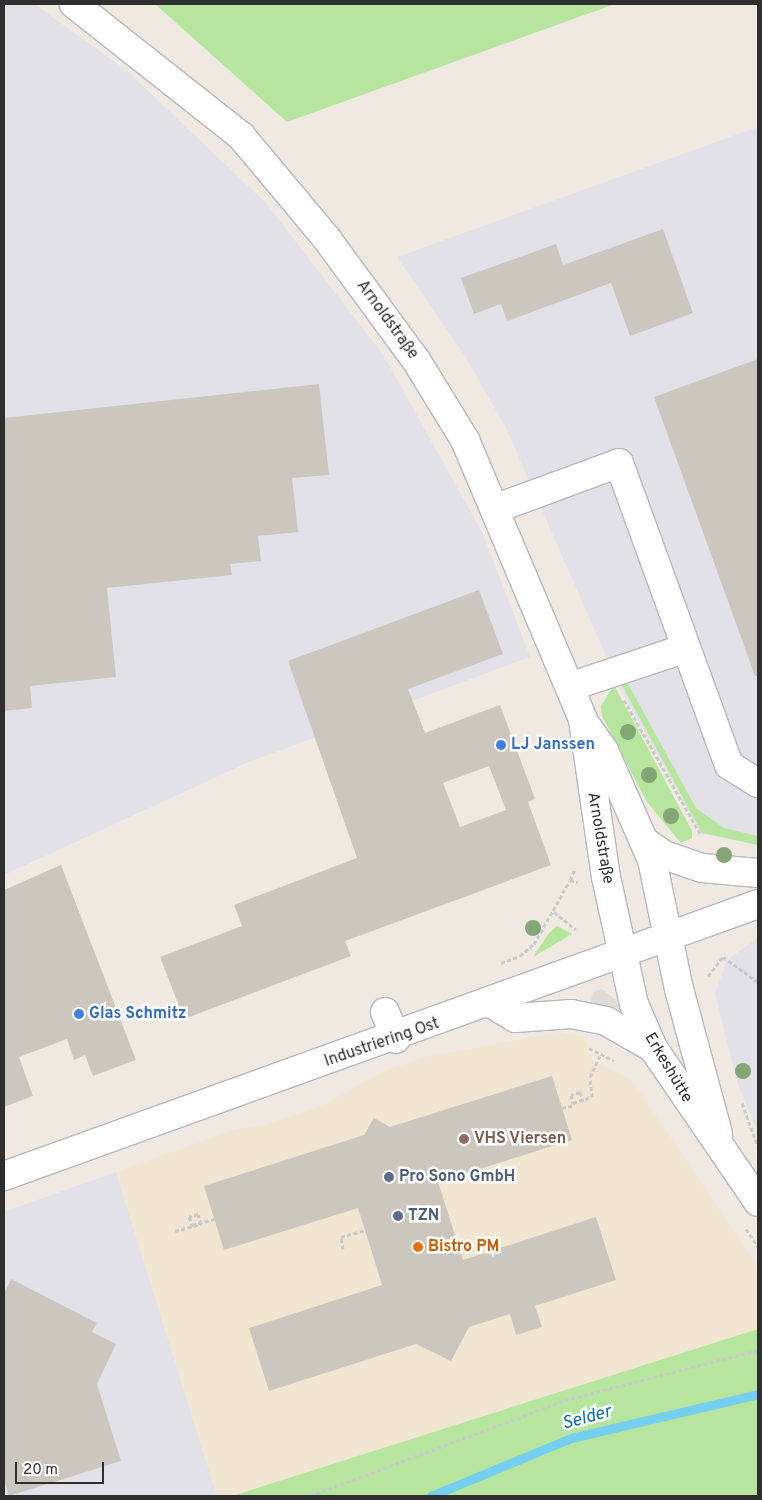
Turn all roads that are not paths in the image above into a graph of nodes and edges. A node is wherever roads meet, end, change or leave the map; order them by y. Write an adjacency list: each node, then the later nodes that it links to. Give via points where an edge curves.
1 (74, 4): 2 (street, Arnoldstraße, via 241,136 327,239 416,360 465,440)
2 (497, 508): 3 (street, via 619,463); 4 (street, Arnoldstraße)
3 (686, 648): 4 (street); 6 (street, via 729,765)
4 (572, 686): 5 (street, Arnoldstraße)
5 (583, 720): 7 (street, Arnoldstraße, via 604,751); 11 (street, Arnoldstraße, via 586,761)
6 (758, 783)
7 (644, 841): 8 (street, via 664,855 702,868); 10 (street, Arnoldstraße)
8 (758, 873)
9 (758, 904): 10 (street, Industriering Ost)
10 (669, 938): 11 (street, Industriering Ost); 16 (street, Erkeshütte)
11 (622, 956): 12 (street, Industriering Ost); 15 (street, Erkeshütte, via 634,1004)
12 (492, 1004): 14 (street, Industriering Ost); 15 (street, via 515,1018 571,1014 606,1021)
13 (385, 1012): 14 (street)
14 (396, 1038): 17 (street, Industriering Ost)
15 (653, 1048): 16 (street, Erkeshütte, via 698,1118)
16 (720, 1143): 18 (street, Erkeshütte)
17 (4, 1176)
18 (758, 1202)

